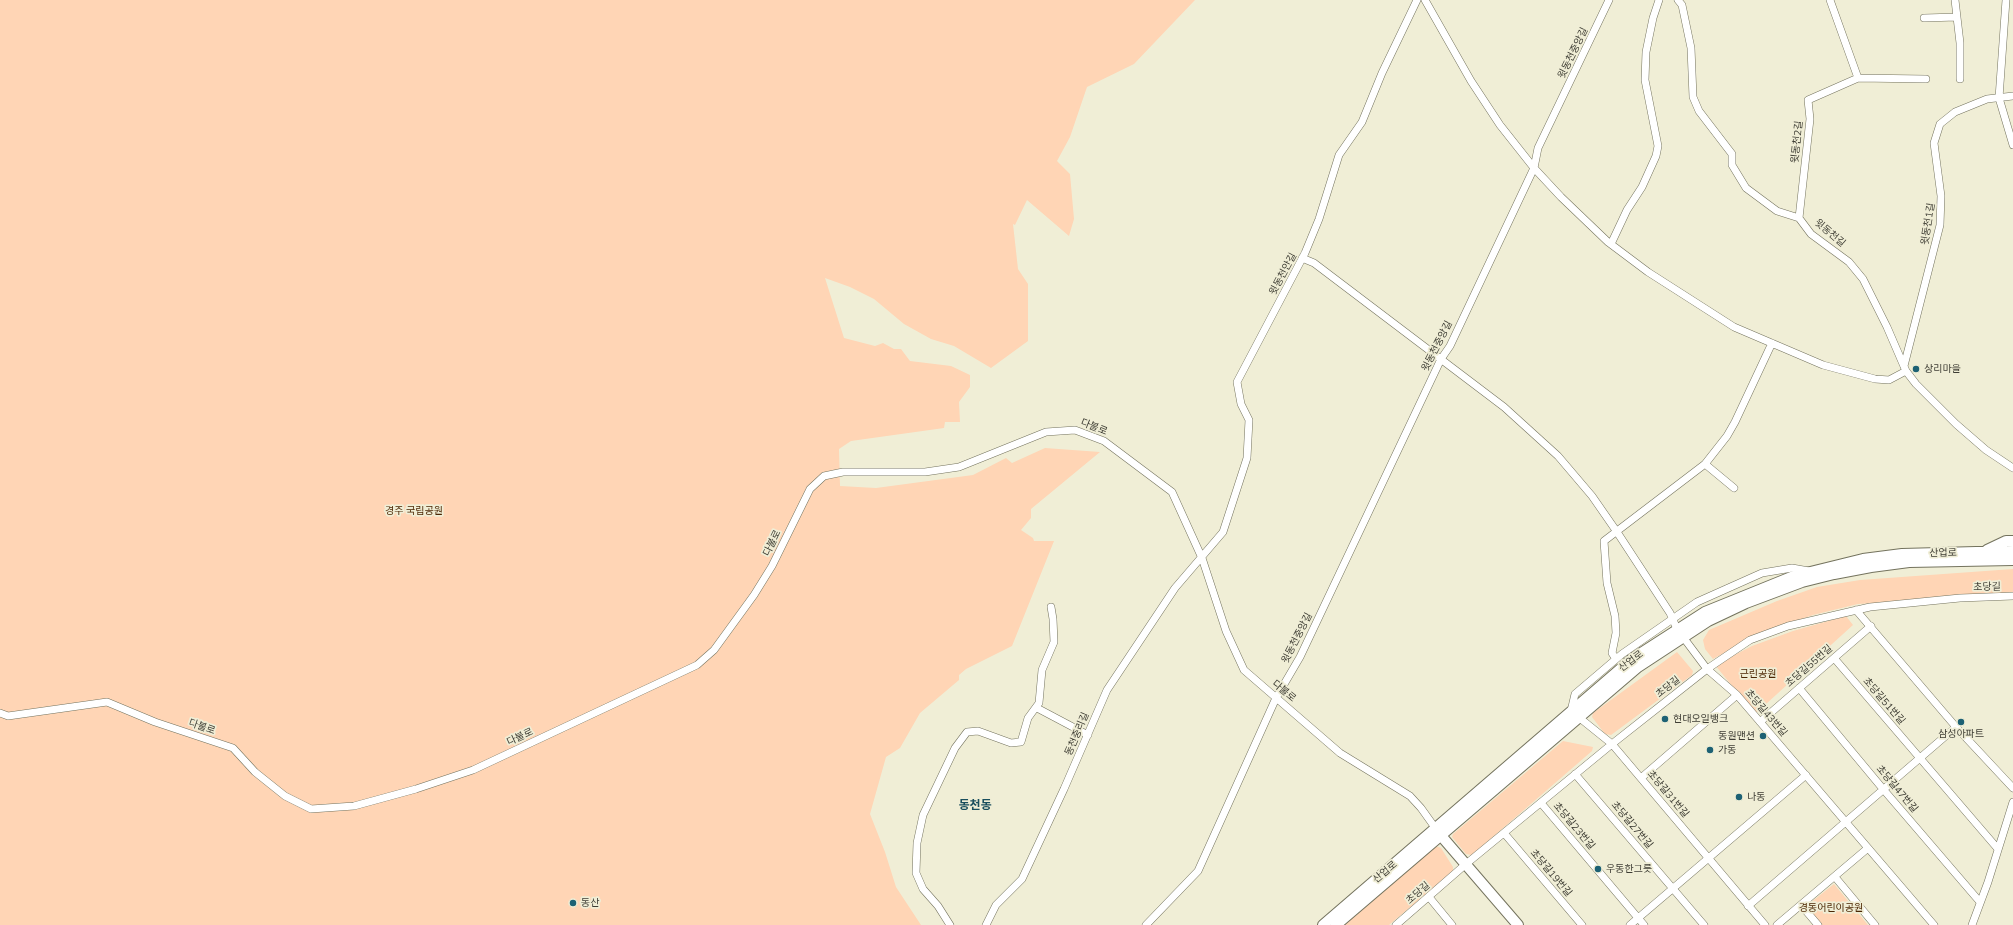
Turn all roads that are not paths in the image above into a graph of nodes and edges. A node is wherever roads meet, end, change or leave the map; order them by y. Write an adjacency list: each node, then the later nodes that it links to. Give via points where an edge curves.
1 (1417, 0): 20 (street, 윗동천안길, via 1362,122 1339,155 1319,219)
2 (1425, 0): 17 (street, via 1479,94)
3 (1609, 0): 17 (street, 윗동천중앙길, via 1538,148)
4 (1659, 0): 19 (street, via 1646,52 1645,80 1658,146 1642,187 1627,210)
5 (1678, 0): 18 (street, via 1682,5 1691,48 1693,97 1699,110 1732,154 1732,165 1746,188 1778,211)
6 (1830, 0): 11 (street)
7 (1955, 0): 9 (street)
8 (2006, 0): 15 (street)
9 (1956, 17): 10 (street); 13 (street, via 1960,43)
10 (1924, 18)
11 (1858, 78): 12 (street, 윗동천2길); 18 (street, 윗동천2길, via 1808,100 1810,119)
12 (1926, 79)
13 (1960, 79)
14 (2013, 96): 15 (street, 윗동천1길)
15 (1999, 98): 16 (street); 23 (street, 윗동천1길, via 1986,99 1954,112 1940,124 1934,151 1942,196 1940,225)
16 (2013, 145)
17 (1534, 168): 19 (street); 22 (street, 윗동천중앙길, via 1450,346)
18 (1799, 218): 23 (street, 윗동천길, via 1811,234 1849,262 1863,279)
19 (1611, 244): 21 (street, via 1648,272 1727,323)
20 (1302, 258): 22 (street, 초당길43번길, via 1314,263); 31 (street, 윗동천안길, via 1237,382 1241,404 1249,420 1247,458 1222,532)
21 (1772, 343): 23 (street, via 1823,365 1875,379 1889,380); 24 (street, via 1735,422)
22 (1441, 359): 27 (street, 초당길43번길, via 1504,407 1558,456 1592,496); 45 (street, 윗동천중앙길, via 1300,657)
23 (1905, 368): 25 (street, 윗동천길, via 1916,384 1956,424 1986,450)
24 (1705, 464): 26 (street); 27 (street)
25 (2012, 465)
26 (1734, 488)
27 (1617, 532): 37 (street, 초당길43번길); 41 (street, via 1604,542 1607,583 1615,616 1616,633 1612,653)
28 (2013, 541): 30 (street)
29 (2013, 551): 30 (street, 산업로)
30 (1983, 552): 33 (street, 산업로, via 1902,554 1863,559)
31 (1202, 558): 45 (street, 다불로, via 1226,631 1244,670); 47 (street, 다불로, via 1172,492 1104,441 1075,430 1046,432 959,467 925,472 844,472 824,476 810,489 772,566 754,595 714,650 697,665 473,770 354,806 311,809 285,796 261,777 233,748 155,722 107,702 8,716); 51 (street, 동천중리길, via 1175,588 1107,690)
32 (2013, 560): 39 (street, 산업로, via 1909,562 1834,574 1802,582 1746,602)
33 (1812, 571): 37 (street, via 1792,568 1762,573 1697,602); 39 (street, 산업로, via 1705,612)
34 (2013, 596): 36 (street, 초당길, via 1960,598)
35 (1051, 607): 46 (street, via 1054,642 1042,670 1041,696)
36 (1856, 610): 38 (street); 42 (street, 초당길, via 1788,626 1750,640)
37 (1672, 618): 39 (street, 초당길43번길); 41 (street)
38 (1871, 626): 40 (street, 초당길55번길); 50 (street)
39 (1680, 632): 42 (street, 초당길43번길); 48 (street, 산업로, via 1632,659)
40 (1834, 658): 43 (street, 초당길55번길); 53 (street, 초당길51번길)
41 (1616, 659): 48 (street, via 1575,694)
42 (1707, 669): 44 (street, 초당길43번길); 52 (street, 초당길)
43 (1800, 688): 49 (street, 초당길55번길); 58 (street, 초당길47번길)
44 (1737, 695): 49 (street, 초당길43번길); 56 (street)
45 (1276, 698): 62 (street, 다불로, via 1340,754 1410,796); 77 (street, 윗동천중앙길, via 1198,871)
46 (1037, 708): 51 (street); 75 (street, via 1028,718 1019,744 978,730 968,732 955,748 923,816 917,843 916,872 923,889)
47 (0, 713)
48 (1574, 714): 52 (street, 초당길31번길); 62 (street, 산업로)
49 (1760, 722): 55 (street, 초당길43번길)
50 (1956, 727): 53 (street); 57 (street)
51 (1088, 735): 76 (street, 동천중리길, via 1022,879 996,905)
52 (1612, 744): 54 (street, 초당길); 56 (street, 초당길31번길)
53 (1920, 758): 58 (street); 65 (street, 초당길51번길)
54 (1575, 774): 60 (street, 초당길); 69 (street, 초당길27번길)
55 (1806, 775): 61 (street, 초당길43번길); 66 (street)
56 (1641, 778): 66 (street, 초당길31번길)
57 (2013, 788)
58 (1883, 789): 61 (street); 71 (street, 초당길47번길)
59 (2013, 802): 65 (street)
60 (1541, 803): 63 (street, 초당길); 74 (street, 초당길23번길)
61 (1846, 822): 64 (street, 초당길43번길); 73 (street)
62 (1438, 832): 67 (street); 78 (street, 산업로); 79 (street, 산업로)
63 (1504, 834): 67 (street, 초당길); 83 (street, 초당길19번길)
64 (1868, 848): 68 (street); 91 (street, 초당길43번길)
65 (1998, 849): 71 (street)
66 (1708, 858): 69 (street); 73 (street, 초당길31번길)
67 (1466, 864): 70 (street, 초당길); 82 (street)
68 (1835, 877): 72 (street); 90 (street)
69 (1673, 889): 74 (street); 86 (street, 초당길27번길)
70 (1429, 898): 80 (street, 초당길); 81 (street)
71 (1980, 902): 92 (street)
72 (1801, 905): 88 (street); 89 (street)
73 (1748, 906): 87 (street, 초당길31번길)
74 (1638, 918): 84 (street); 85 (street, 초당길23번길)
75 (950, 925)
76 (986, 925)
77 (1146, 925)
78 (1323, 925)
79 (1336, 925)
80 (1396, 925)
81 (1452, 925)
82 (1518, 925)
83 (1582, 925)
84 (1630, 925)
85 (1644, 925)
86 (1704, 925)
87 (1765, 925)
88 (1777, 925)
89 (1818, 925)
90 (1875, 925)
91 (1934, 925)
92 (1972, 925)

